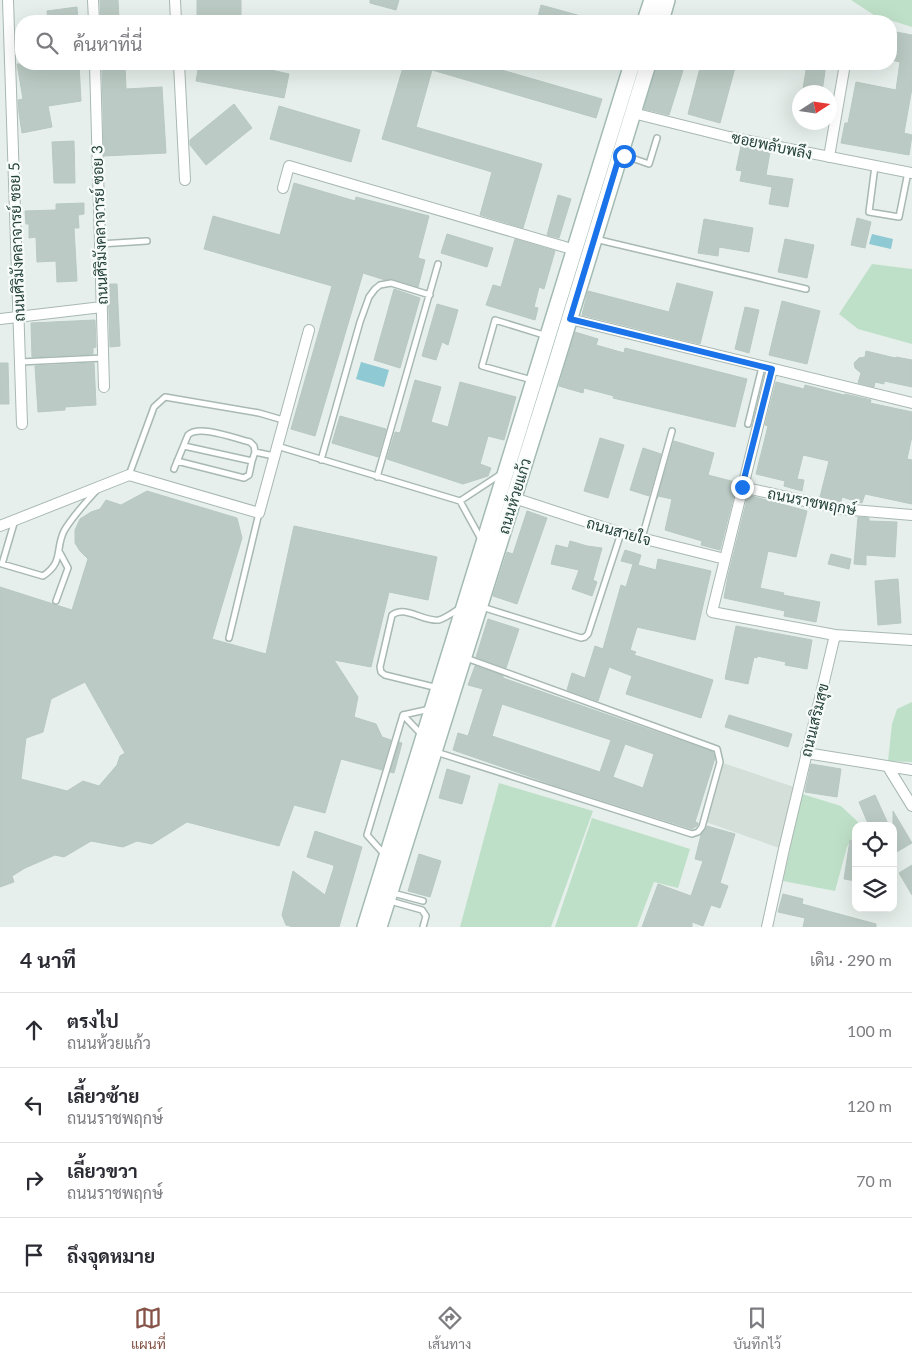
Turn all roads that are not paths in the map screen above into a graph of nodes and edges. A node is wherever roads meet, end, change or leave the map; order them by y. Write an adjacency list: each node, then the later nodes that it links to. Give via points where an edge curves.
1 (8, 0): 31 (street, ถนนศิริมังคลาจารย์ ซอย 5)
2 (93, 0): 6 (street)
3 (175, 0): 7 (street)
4 (652, 0): 8 (main road)
5 (667, 0): 9 (main road)
6 (94, 15)
7 (176, 15)
8 (647, 15)
9 (663, 15)
10 (95, 70): 25 (street, ถนนศิริมังคลาจารย์ ซอย 3)
11 (179, 70): 21 (street)
12 (630, 70): 26 (main road, ถนนห้วยแก้ว)
13 (646, 70): 15 (main road, ถนนห้วยแก้ว)
14 (844, 70): 18 (street)
15 (632, 113): 17 (main road, ถนนห้วยแก้ว); 18 (street, ซอยพลับพลึง)
16 (657, 138): 17 (lane, via 649,164)
17 (620, 154): 23 (main road, ถนนห้วยแก้ว)
18 (829, 157): 19 (street, ซอยพลับพลึง)
19 (875, 166): 20 (street, ซอยพลับพลึง); 20 (lane, via 869,212 891,216 899,217)
20 (910, 172)
21 (185, 180)
22 (283, 188): 26 (street, via 289,166)
23 (594, 239): 28 (lane); 32 (main road, ถนนห้วยแก้ว)
24 (147, 241): 25 (lane)
25 (100, 244): 30 (street, ถนนศิริมังคลาจารย์ ซอย 3)
26 (575, 250): 32 (main road, ถนนห้วยแก้ว)
27 (438, 264): 29 (lane)
28 (806, 289)
29 (430, 294): 49 (lane, via 391,283 380,285 369,297); 55 (lane)
30 (102, 307): 31 (street); 36 (street, ถนนศิริมังคลาจารย์ ซอย 3)
31 (19, 316): 33 (street); 37 (street, ถนนศิริมังคลาจารย์ ซอย 5)
32 (563, 316): 35 (main road, ถนนห้วยแก้ว); 38 (street); 58 (main road, ถนนห้วยแก้ว)
33 (0, 319)
34 (308, 330): 42 (street)
35 (549, 336): 39 (main road, ถนนห้วยแก้ว); 39 (lane, via 495,320 482,366)
36 (103, 358): 37 (lane); 40 (street, ถนนศิริมังคลาจารย์ ซอย 3)
37 (20, 362): 43 (street, ถนนศิริมังคลาจารย์ ซอย 5)
38 (767, 368): 41 (street); 44 (lane); 56 (street)
39 (535, 380): 53 (main road, ถนนห้วยแก้ว)
40 (104, 387)
41 (911, 403)
42 (283, 420): 47 (street); 54 (lane, via 259,412 165,397 154,407)
43 (22, 424)
44 (748, 424)
45 (672, 431): 65 (lane)
46 (184, 446): 48 (lane, via 188,434 202,431 250,442); 50 (lane); 51 (lane)
47 (276, 451): 48 (lane); 49 (lane); 60 (street)
48 (254, 452): 51 (lane)
49 (321, 460): 55 (lane)
50 (177, 461): 51 (lane, via 244,478 249,475); 52 (lane)
51 (252, 461)
52 (174, 469)
53 (505, 471): 59 (lane); 66 (main road, ถนนห้วยแก้ว)
54 (129, 475): 57 (street); 60 (street)
55 (377, 477): 59 (lane)
56 (742, 487): 61 (street, ถนนราชพฤกษ์, via 842,510); 68 (street)
57 (98, 488): 62 (street); 67 (lane, via 68,526 61,540)
58 (514, 498): 64 (street, ถนนสายใจ); 70 (main road, ถนนห้วยแก้ว)
59 (460, 501): 66 (lane)
60 (260, 513): 73 (lane)
61 (912, 515)
62 (16, 520): 63 (street); 67 (lane, via 2,564 43,576 53,567)
63 (0, 526)
64 (621, 533): 65 (street, ถนนสายใจ); 70 (lane, via 585,637)
65 (642, 538): 68 (street, ถนนสายใจ)
66 (483, 544): 71 (main road, ถนนห้วยแก้ว)
67 (60, 552): 69 (lane, via 68,568)
68 (725, 559): 72 (street, via 712,612)
69 (56, 601)
70 (480, 606): 75 (main road, ถนนห้วยแก้ว)
71 (464, 607): 76 (main road, ถนนห้วยแก้ว); 76 (lane, via 438,620 402,612 392,615 381,672 385,676)
72 (835, 636): 74 (street); 81 (street, ถนนเสริมสุข)
73 (229, 638)
74 (912, 640)
75 (464, 657): 80 (main road, ถนนห้วยแก้ว); 80 (lane, via 717,750 720,762 702,827 692,834)
76 (439, 688): 77 (main road, ถนนห้วยแก้ว)
77 (433, 708): 78 (lane); 79 (main road, ถนนห้วยแก้ว)
78 (403, 715): 79 (lane); 85 (lane, via 367,836)
79 (424, 738): 85 (main road, ถนนห้วยแก้ว)
80 (434, 752): 86 (main road, ถนนห้วยแก้ว)
81 (806, 753): 82 (street); 91 (street, ถนนเสริมสุข)
82 (888, 767): 83 (street); 84 (street)
83 (912, 770)
84 (912, 806)
85 (387, 857): 88 (main road, ถนนห้วยแก้ว)
86 (388, 896): 87 (lane); 89 (main road, ถนนห้วยแก้ว); 90 (lane, via 422,910 426,916)
87 (424, 901)
88 (365, 927)
89 (379, 927)
90 (423, 927)
91 (767, 927)

